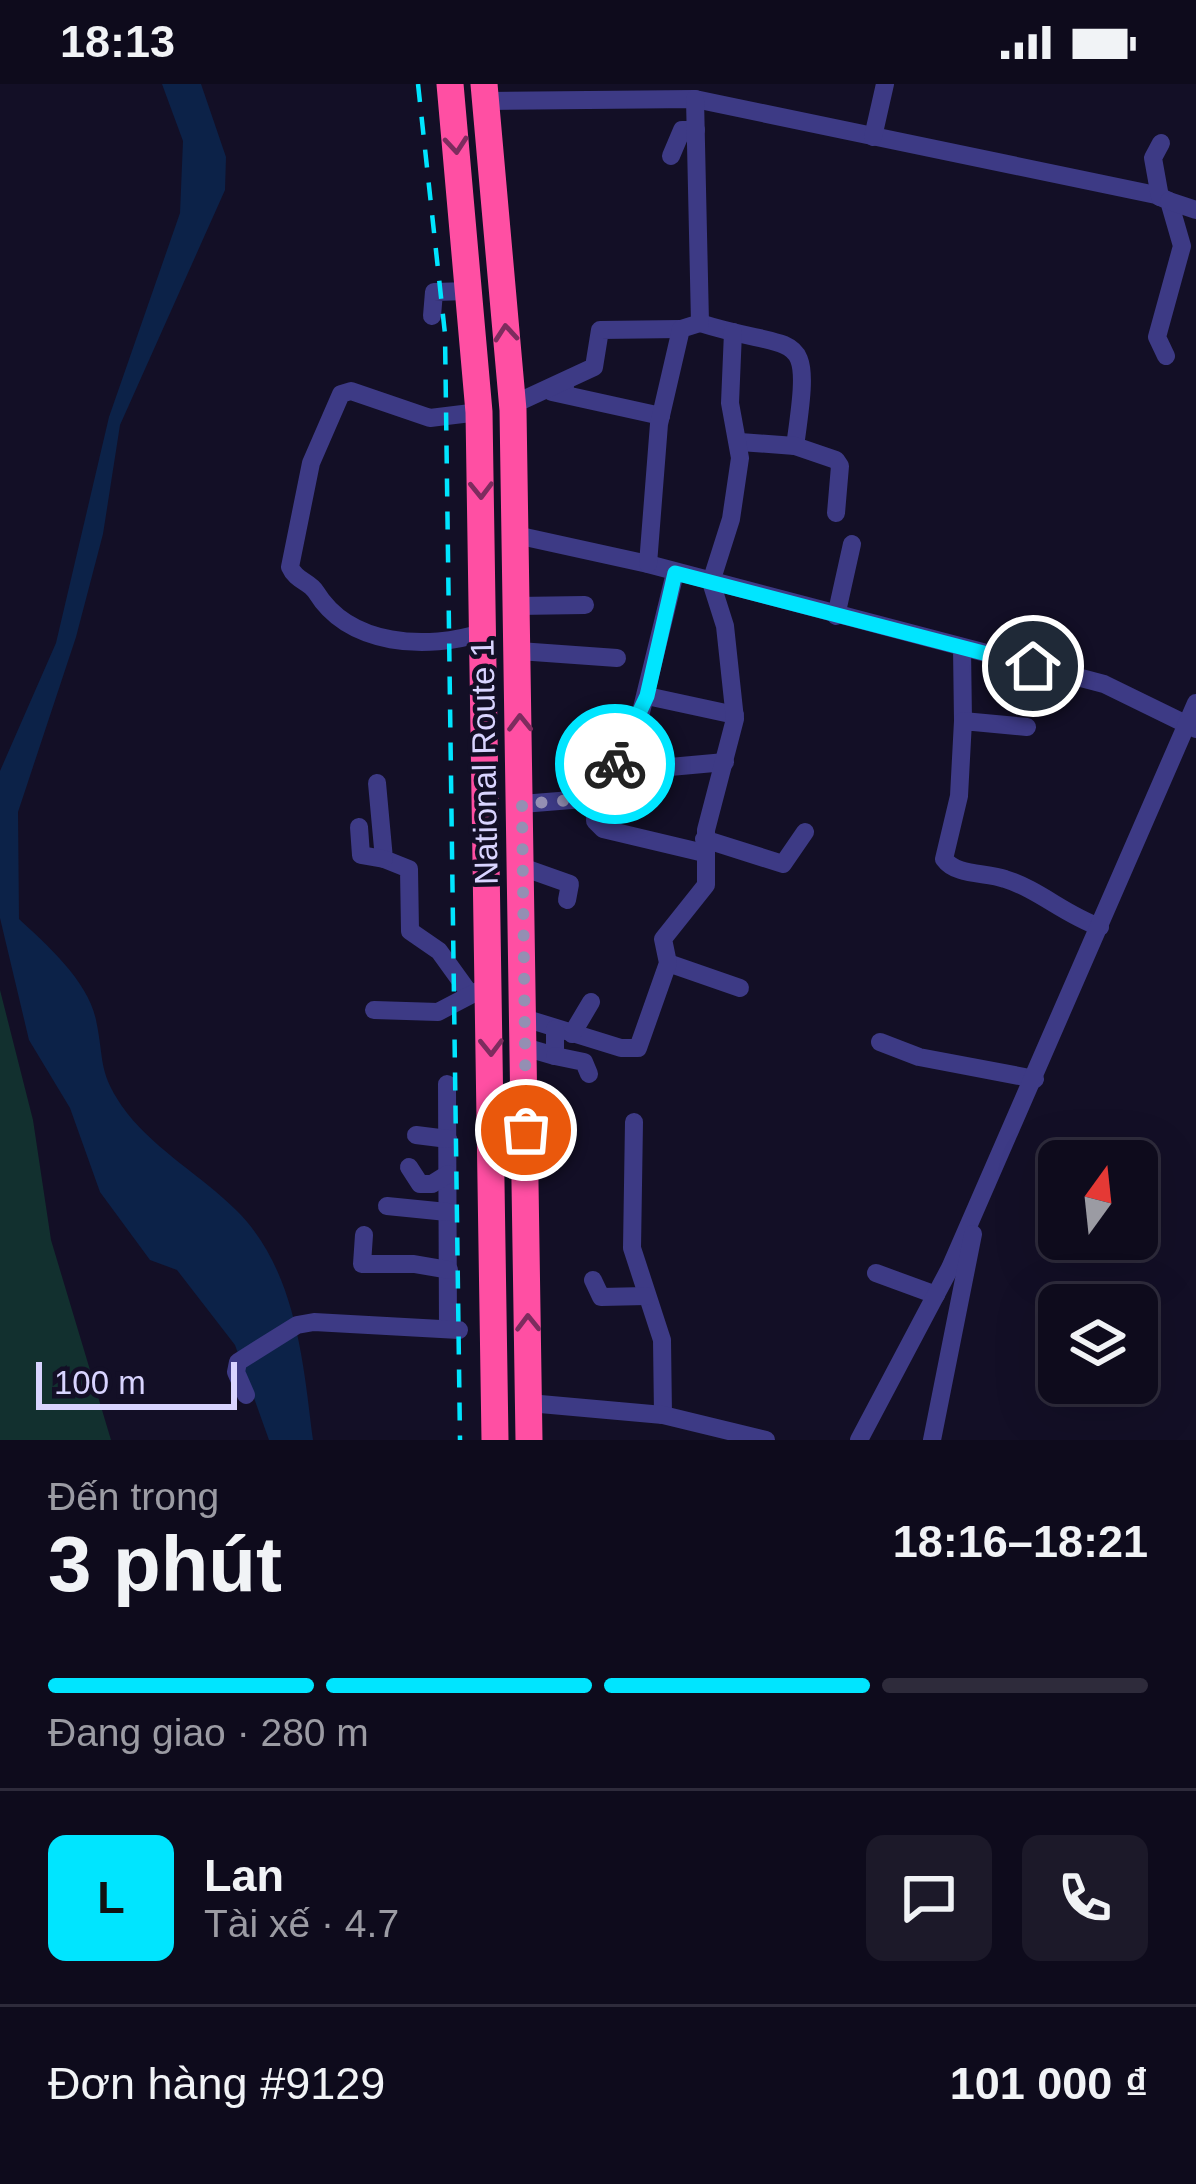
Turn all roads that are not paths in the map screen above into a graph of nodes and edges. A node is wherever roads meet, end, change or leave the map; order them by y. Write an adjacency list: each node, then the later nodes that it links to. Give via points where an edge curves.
1 (450, 84): 13 (highway, National Route 1, one-way to 13)
2 (595, 84): 6 (street)
3 (885, 84): 8 (street)
4 (485, 93): 6 (street); 12 (highway, National Route 1)
5 (694, 94): 6 (street); 7 (street); 8 (street)
6 (582, 102)
7 (696, 130): 10 (street, via 682,130); 17 (street)
8 (872, 136): 11 (street)
9 (1160, 143): 11 (street, via 1153,158)
10 (671, 156)
11 (1164, 199): 14 (street); 19 (street, via 1182,246 1157,337)
12 (495, 201): 13 (highway); 21 (highway, National Route 1, one-way to 12)
13 (461, 205): 15 (highway, National Route 1)
14 (1196, 210)
15 (469, 291): 16 (street, via 434,292); 22 (highway, National Route 1)
16 (432, 316)
17 (690, 326): 18 (street); 21 (street, via 600,330 594,367); 23 (street)
18 (734, 332): 24 (street, via 730,403); 25 (street, via 777,340 802,358)
19 (1166, 356)
20 (591, 376): 23 (street, via 552,392)
21 (512, 405): 27 (highway, National Route 1)
22 (479, 412): 35 (highway, National Route 1, one-way to 35); 35 (street, via 443,420 341,394 311,463 290,567 327,612 381,638 446,643)
23 (661, 416): 29 (street)
24 (740, 442): 25 (street); 31 (street, via 735,502)
25 (795, 446): 26 (street, via 840,466)
26 (836, 513)
27 (516, 535): 29 (street); 32 (highway, National Route 1)
28 (852, 544): 34 (street)
29 (648, 564): 30 (street)
30 (675, 573): 31 (street); 39 (street)
31 (711, 582): 34 (street); 41 (street)
32 (517, 605): 33 (street); 37 (highway, National Route 1)
33 (585, 605)
34 (836, 616): 36 (street)
35 (484, 632): 59 (highway, National Route 1)
36 (962, 648): 42 (street); 43 (street, via 1104,684)
37 (518, 651): 38 (street); 49 (highway, National Route 1, one-way to 37)
38 (617, 658)
39 (647, 696): 41 (street); 48 (street)
40 (1196, 703): 43 (street)
41 (735, 715): 45 (street)
42 (963, 721): 44 (street); 56 (street, via 946,865 1022,884)
43 (1192, 726): 56 (street)
44 (1027, 727)
45 (724, 762): 46 (street); 52 (street)
46 (670, 766)
47 (377, 783): 53 (street)
48 (596, 798): 49 (street); 52 (street, via 595,821 603,829)
49 (522, 804): 54 (highway, National Route 1)
50 (359, 827): 53 (street, via 361,855)
51 (805, 832): 52 (street, via 783,864)
52 (704, 846): 57 (street, via 704,891 662,938)
53 (384, 859): 59 (street, via 409,869 410,931)
54 (522, 867): 55 (street, via 570,884); 62 (highway, National Route 1)
55 (567, 900)
56 (1100, 927): 67 (street)
57 (668, 963): 58 (street); 63 (street, via 638,1048)
58 (740, 988)
59 (480, 990): 61 (street, via 437,1012); 87 (highway, National Route 1, one-way to 87)
60 (591, 1002): 63 (street)
61 (374, 1010)
62 (524, 1032): 63 (street); 65 (street); 84 (highway, National Route 1, one-way to 62)
63 (564, 1032): 65 (street)
64 (880, 1042): 67 (street)
65 (555, 1056): 66 (street, via 584,1062)
66 (589, 1074)
67 (1035, 1079): 74 (street)
68 (447, 1084): 71 (street)
69 (634, 1122): 82 (street, via 631,1232)
70 (416, 1135): 71 (street)
71 (448, 1139): 73 (street)
72 (409, 1167): 73 (street, via 415,1181 429,1185)
73 (448, 1174): 76 (street)
74 (980, 1200): 81 (street); 91 (street)
75 (387, 1206): 76 (street)
76 (447, 1212): 78 (street)
77 (364, 1235): 78 (street, via 362,1264)
78 (448, 1270): 83 (street, via 453,1330 352,1320 297,1325 238,1362)
79 (876, 1274): 81 (street)
80 (593, 1280): 82 (street, via 602,1297)
81 (936, 1295): 90 (street)
82 (646, 1296): 85 (street, via 662,1340)
83 (246, 1395)
84 (529, 1402): 85 (street); 88 (highway, National Route 1)
85 (663, 1414): 86 (street)
86 (711, 1435): 89 (street)
87 (496, 1440)
88 (529, 1440)
89 (766, 1440)
90 (859, 1440)
91 (932, 1440)

